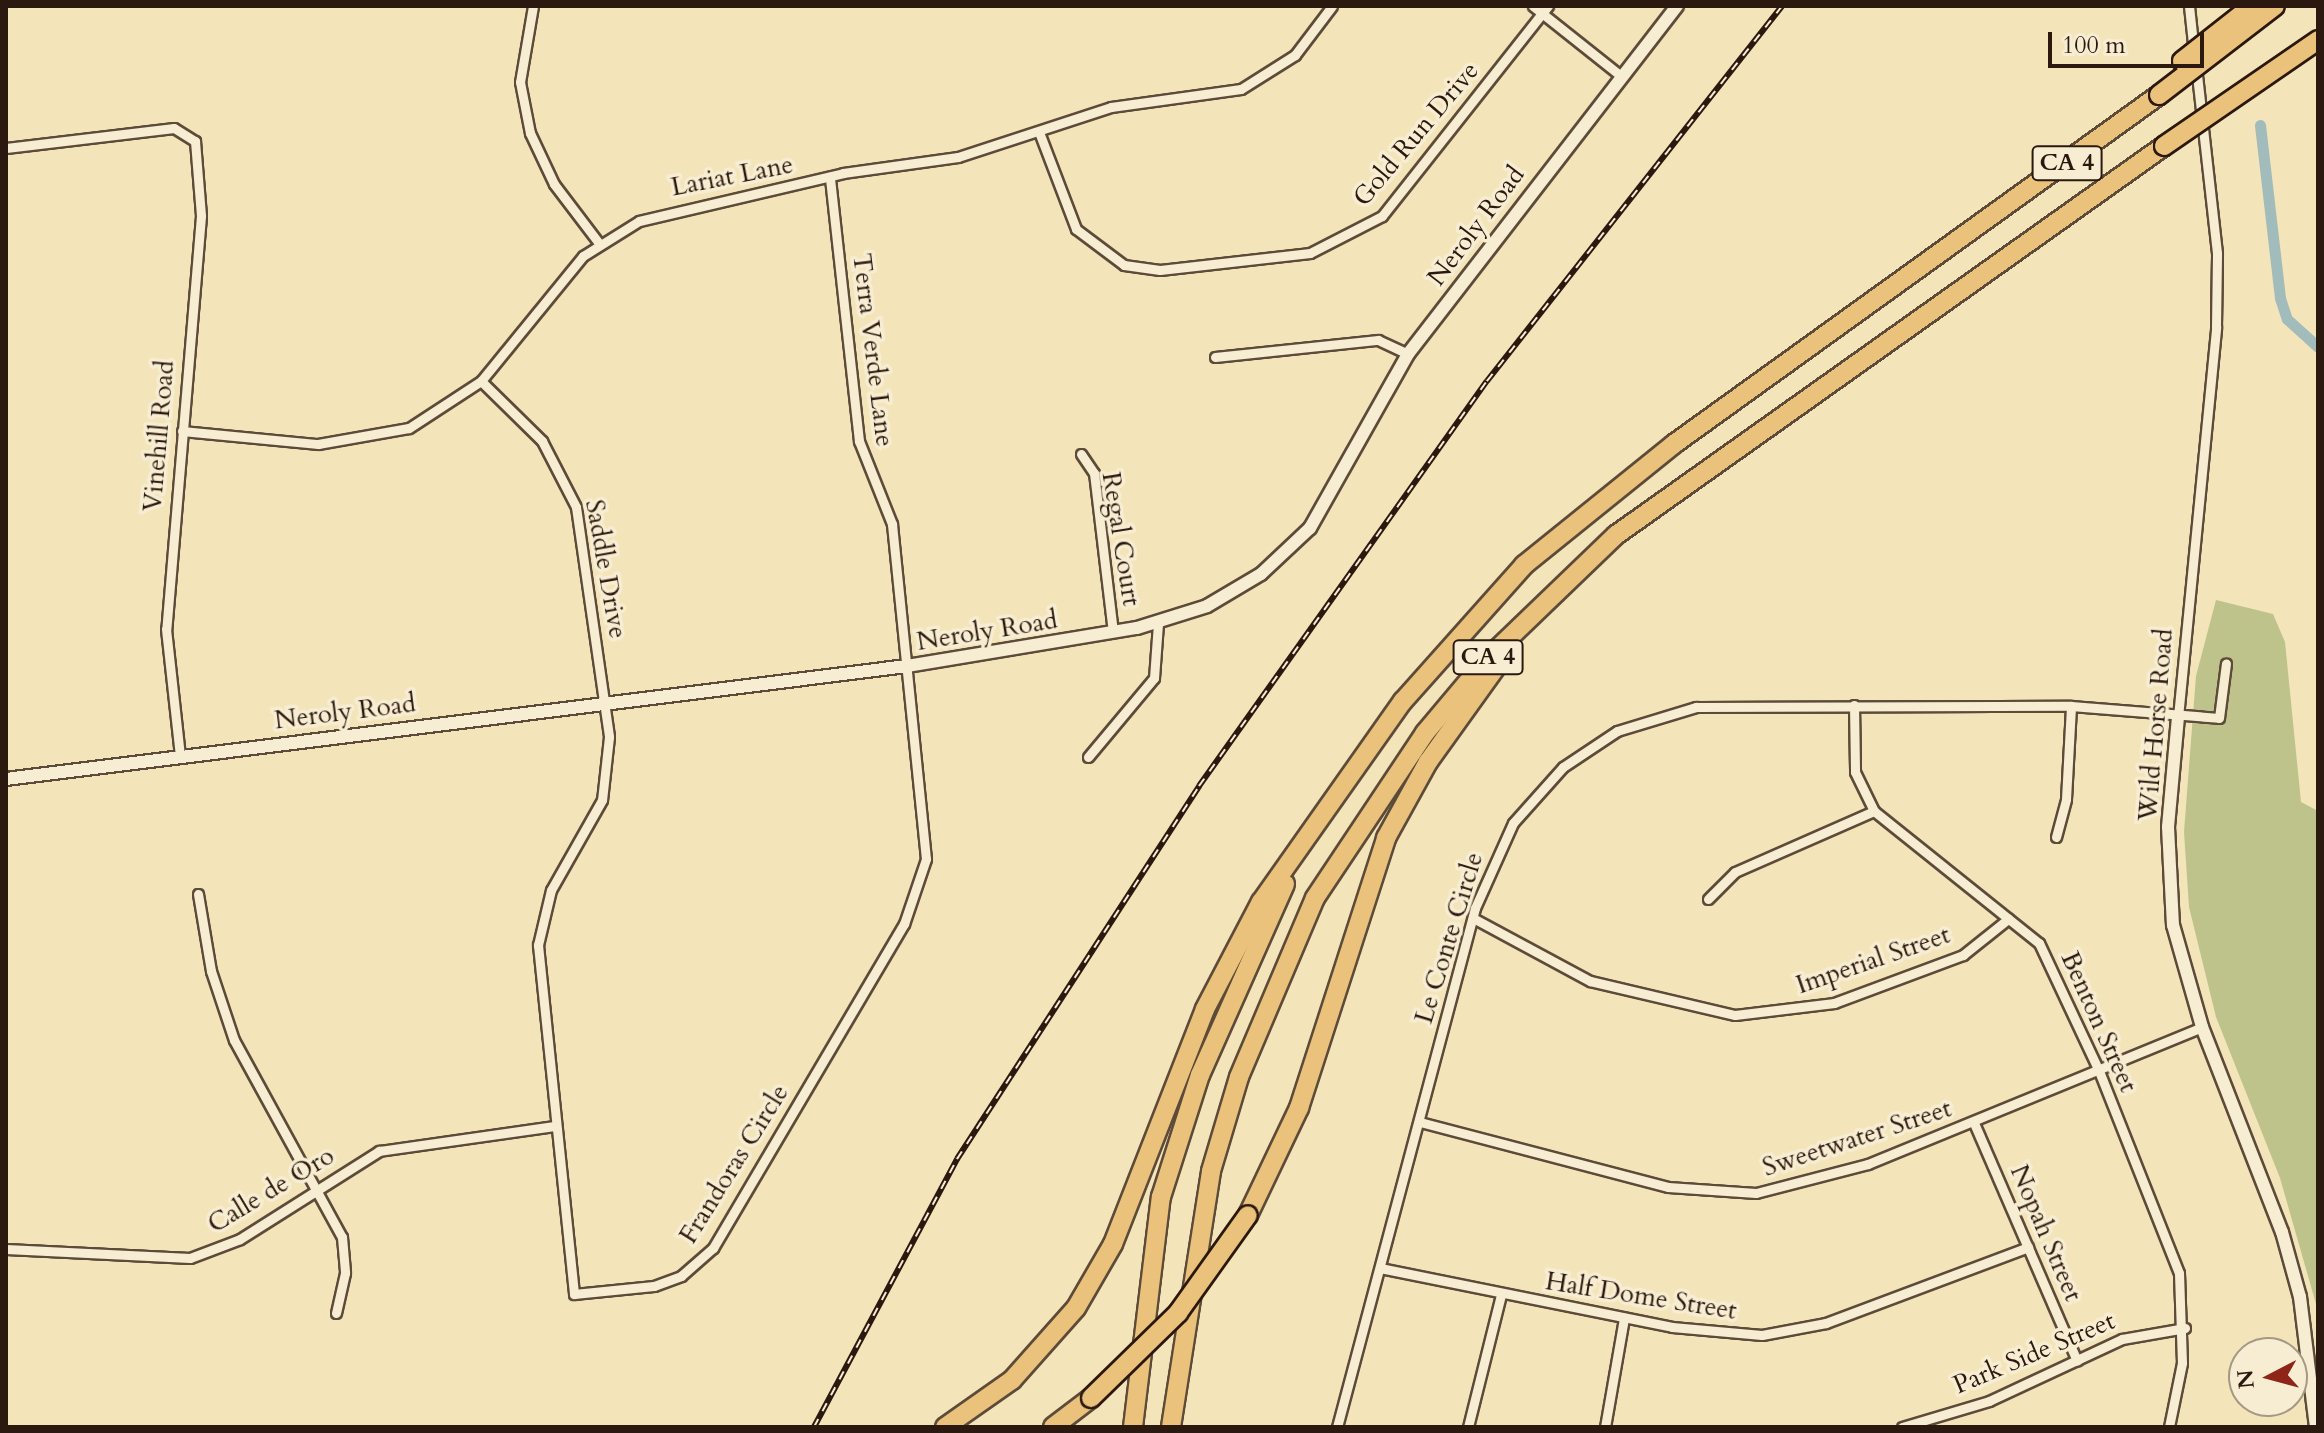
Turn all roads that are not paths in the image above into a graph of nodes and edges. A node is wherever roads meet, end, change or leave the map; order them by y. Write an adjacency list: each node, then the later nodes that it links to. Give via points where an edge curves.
1 (533, 6): 15 (street, via 520,82 530,133 554,184)
2 (1332, 6): 12 (street, Lariat Lane, via 1295,55 1261,81 1226,93 1111,107)
3 (1533, 6): 8 (street)
4 (1677, 6): 10 (street, Neroly Road)
5 (2189, 6): 29 (street, Wild Horse Road, via 2217,253 2216,327)
6 (2252, 6): 11 (highway, bridge)
7 (2275, 6): 11 (highway, CA 4, bridge)
8 (1546, 10): 10 (street); 12 (street, Gold Run Drive, via 1382,216 1310,253 1160,270 1124,265 1076,229)
9 (2318, 40): 21 (highway, CA 4, bridge, via 1701,469)
10 (1621, 76): 16 (street, Neroly Road)
11 (2158, 88): 35 (highway, CA 4, via 1674,444 1524,565 1403,701)
12 (1039, 132): 14 (street, Lariat Lane, via 958,157)
13 (6, 148): 19 (street, Vinehill Road, via 181,128 195,141 201,206)
14 (830, 177): 15 (street, Lariat Lane, via 666,211); 25 (street, Terra Verde Lane, via 859,441 892,524)
15 (598, 242): 18 (street, Lariat Lane)
16 (1408, 354): 17 (street, via 1378,340); 22 (street, Neroly Road, via 1331,498 1297,541 1231,595)
17 (1215, 357)
18 (481, 381): 19 (street, Lariat Lane, via 440,412 372,439 318,444); 26 (street, Saddle Drive, via 542,441 576,507)
19 (182, 431): 30 (street, Vinehill Road, via 166,629)
20 (1081, 454): 23 (street, Regal Court, via 1094,473)
21 (1532, 613): 55 (highway, bridge, via 1428,762 1386,838 1299,1108 1248,1215 1178,1313 1091,1398); 57 (highway, CA 4, via 1425,733 1315,898 1239,1077 1211,1171)
22 (1158, 623): 23 (street, Neroly Road); 31 (street, via 1154,678)
23 (1113, 632): 25 (street, Neroly Road)
24 (2226, 663): 29 (street, Le Conte Circle, via 2219,718)
25 (907, 666): 26 (street, Neroly Road); 44 (street, Frandoras Circle, via 927,832 919,889 713,1248 669,1282 574,1294)
26 (605, 701): 30 (street, Neroly Road); 44 (street, Frandoras Circle, via 609,744 602,800 551,890 538,945)
27 (1854, 705): 28 (street, Le Conte Circle); 33 (street, Benton Street, via 1855,772); 38 (street, Le Conte Circle, via 1677,709 1592,745 1513,823)
28 (2071, 706): 29 (street, Le Conte Circle); 34 (street, via 2066,799)
29 (2178, 717): 40 (street, Wild Horse Road, via 2168,882)
30 (180, 755): 32 (street, Neroly Road)
31 (1088, 757)
32 (6, 779)
33 (1874, 811): 37 (street, via 1735,872); 39 (street, Benton Street)
34 (2056, 837)
35 (1303, 849): 54 (highway, via 1261,902 1223,973 1090,1287 1030,1363); 56 (highway, CA 4, via 1200,1075 1161,1197)
36 (198, 894): 45 (street, via 211,971 234,1040)
37 (1708, 899)
38 (1473, 918): 39 (street, Imperial Street, via 1590,981 1735,1015 1834,1003 1963,955); 42 (street, Le Conte Circle)
39 (2008, 919): 41 (street, Benton Street, via 2053,964)
40 (2202, 1027): 41 (street, Sweetwater Street); 63 (street, Wild Horse Road, via 2282,1232 2300,1297)
41 (2099, 1071): 43 (street, Sweetwater Street); 52 (street, Benton Street, via 2179,1273)
42 (1420, 1122): 43 (street, Sweetwater Street, via 1713,1194 1794,1187); 48 (street, Le Conte Circle)
43 (1974, 1123): 46 (street, Nopah Street)
44 (555, 1126): 45 (street, Calle de Oro, via 393,1147)
45 (319, 1189): 47 (street, Calle de Oro, via 240,1239 190,1258); 50 (street, via 345,1256)
46 (2028, 1247): 51 (street, Half Dome Street, via 1793,1332 1725,1335); 53 (street, Nopah Street)
47 (6, 1249)
48 (1380, 1268): 49 (street, Half Dome Street); 58 (street, Le Conte Circle)
49 (1501, 1295): 51 (street, Half Dome Street); 59 (street)
50 (336, 1313)
51 (1624, 1318): 60 (street)
52 (2185, 1328): 53 (street, Park Side Street, via 2137,1334); 62 (street, Benton Street)
53 (2077, 1361): 61 (street, Park Side Street, via 1989,1401)
54 (945, 1427)
55 (1053, 1427)
56 (1133, 1427)
57 (1171, 1427)
58 (1337, 1427)
59 (1468, 1427)
60 (1605, 1427)
61 (1902, 1427)
62 (2169, 1427)
63 (2316, 1427)

